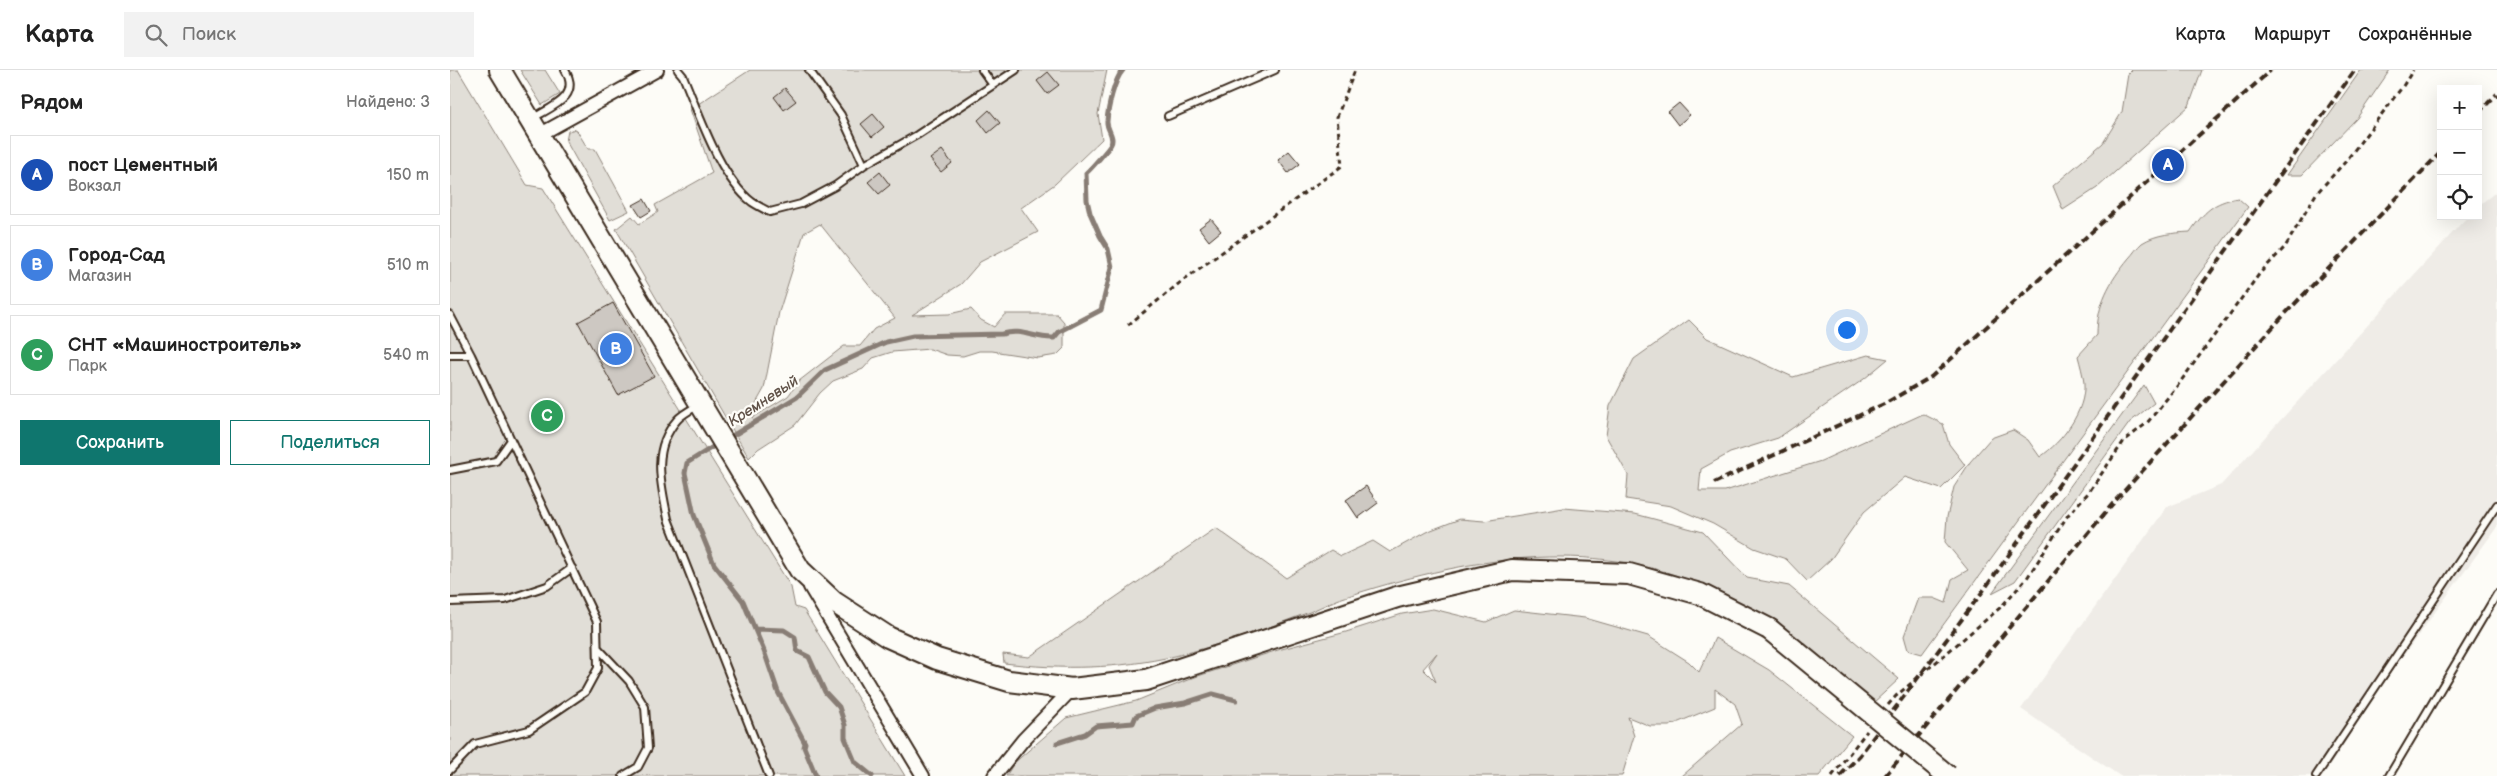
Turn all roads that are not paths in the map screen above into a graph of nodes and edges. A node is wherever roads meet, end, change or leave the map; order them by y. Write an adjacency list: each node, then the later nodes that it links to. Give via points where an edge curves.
1 (500, 70): 11 (main road)
2 (565, 70): 11 (lane, via 571,80 571,89)
3 (657, 70): 11 (street)
4 (678, 70): 12 (lane, via 717,155 734,182 752,202 770,212 801,204 835,186)
5 (809, 70): 12 (lane, via 842,115)
6 (982, 70): 9 (lane)
7 (1016, 70): 9 (lane)
8 (1275, 70): 10 (lane)
9 (993, 85): 12 (lane, via 918,135)
10 (1168, 116)
11 (535, 128): 16 (main road)
12 (864, 165)
13 (450, 315): 15 (lane)
14 (450, 355): 15 (lane)
15 (471, 355): 17 (lane)
16 (704, 410): 21 (main road); 28 (lane, via 677,419 662,446 658,466 662,491 668,519)
17 (511, 440): 18 (lane, via 496,461); 20 (lane)
18 (450, 470)
19 (2497, 505): 32 (lane)
20 (572, 568): 23 (lane, via 547,586 505,600); 24 (lane, via 597,622)
21 (800, 570): 25 (main road, via 834,602 888,637 937,659 1010,681); 29 (street)
22 (2497, 594): 33 (lane)
23 (450, 602)
24 (598, 648): 26 (lane, via 598,668 585,692 530,730 475,744); 27 (lane, via 628,680 645,706 648,748 638,767)
25 (1072, 689): 30 (street); 31 (main road, bridge, via 1146,680 1397,596 1512,570 1629,574 1700,594 1770,629)
26 (450, 770)
27 (623, 776)
28 (769, 776)
29 (923, 776)
30 (994, 776)
31 (1948, 776)
32 (2316, 776)
33 (2389, 776)

